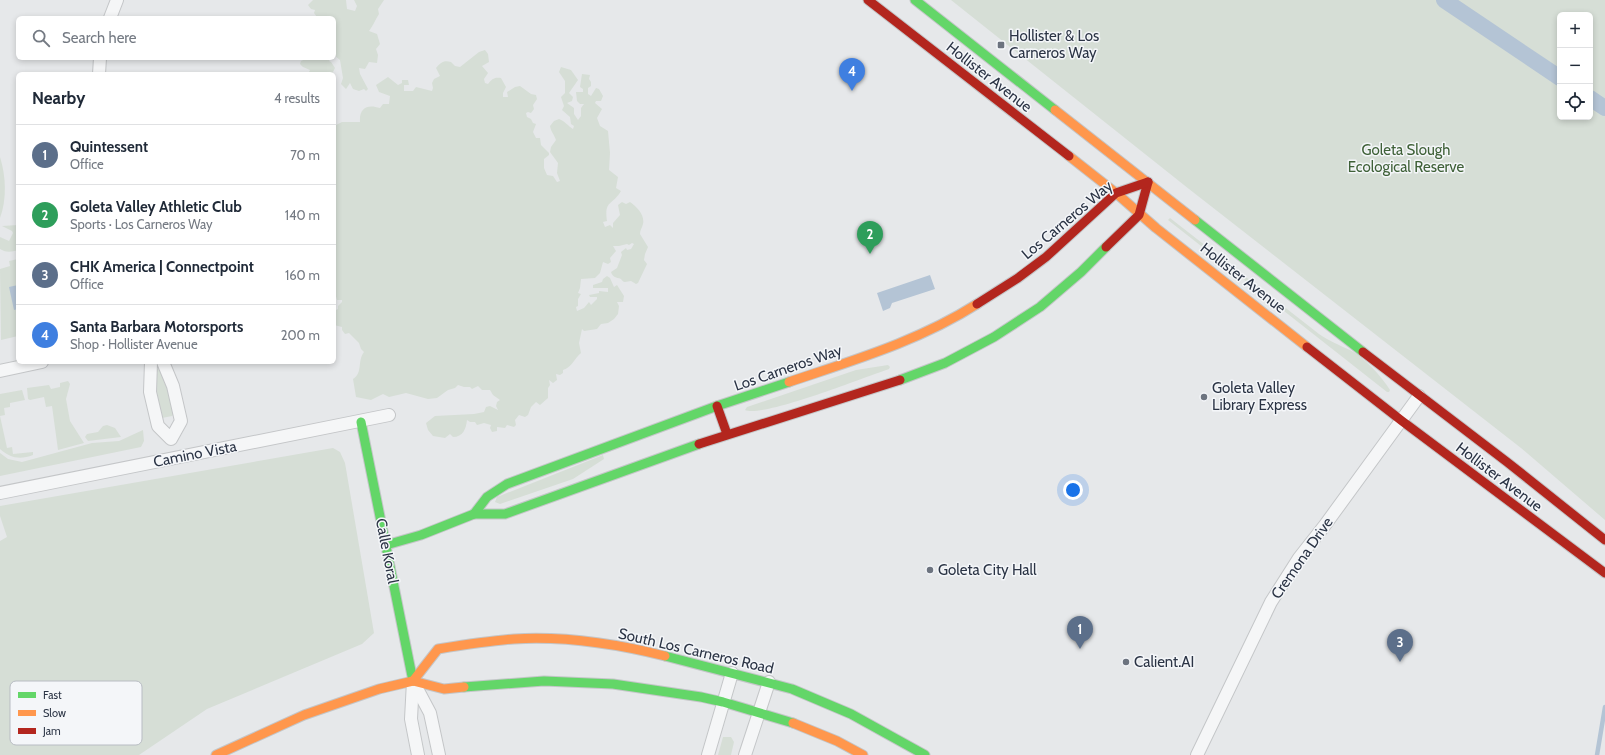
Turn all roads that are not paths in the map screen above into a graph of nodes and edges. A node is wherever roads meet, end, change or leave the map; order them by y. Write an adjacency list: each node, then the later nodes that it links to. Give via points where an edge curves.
1 (117, 0): 4 (street)
2 (868, 0): 8 (main road, Hollister Avenue)
3 (915, 0): 7 (main road, Hollister Avenue)
4 (111, 16)
5 (100, 60): 6 (street)
6 (99, 72)
7 (1148, 182): 8 (main road, Los Carneros Way); 9 (main road); 14 (main road, Hollister Avenue)
8 (1116, 194): 9 (main road, Hollister Avenue); 15 (main road, Los Carneros Way, via 1046,257 1018,278 926,333 893,347)
9 (1139, 215): 17 (main road, Hollister Avenue); 19 (main road, via 1081,272 1040,306 994,337 945,363 906,378)
10 (32, 364): 13 (street)
11 (151, 364): 20 (street, via 150,392 156,420 158,426)
12 (164, 364): 20 (street, via 173,386 181,421)
13 (0, 370)
14 (1420, 396): 17 (street, Cremona Drive); 24 (main road, Hollister Avenue)
15 (717, 406): 19 (main road); 23 (main road, Los Carneros Way, via 507,484 487,497)
16 (389, 416): 18 (street, Camino Vista)
17 (1402, 421): 26 (main road, Hollister Avenue); 39 (street, Cremona Drive, via 1299,558 1271,602)
18 (360, 422): 21 (street, Camino Vista); 25 (main road, Calle Koral)
19 (726, 434): 23 (main road, via 505,514)
20 (171, 439): 21 (street)
21 (174, 458): 22 (street, Camino Vista)
22 (0, 493)
23 (474, 514): 25 (main road, via 421,535)
24 (1605, 540)
25 (386, 545): 28 (main road, Calle Koral)
26 (1605, 573)
27 (732, 673): 28 (main road, South Los Carneros Road, via 634,648 567,640 515,639 438,650); 29 (main road, South Los Carneros Road); 30 (street)
28 (413, 681): 30 (main road, via 444,689 544,681 613,684); 32 (main road, via 380,689 304,715); 33 (street, Calle Koral, via 411,719); 34 (street, Calle Koral, via 430,713)
29 (769, 682): 31 (street); 38 (main road, South Los Carneros Road, via 851,714)
30 (723, 702): 31 (main road); 35 (street)
31 (759, 712): 36 (street); 37 (main road, via 788,721)
32 (216, 755)
33 (418, 755)
34 (439, 755)
35 (708, 755)
36 (745, 755)
37 (864, 755)
38 (925, 755)
39 (1197, 755)

